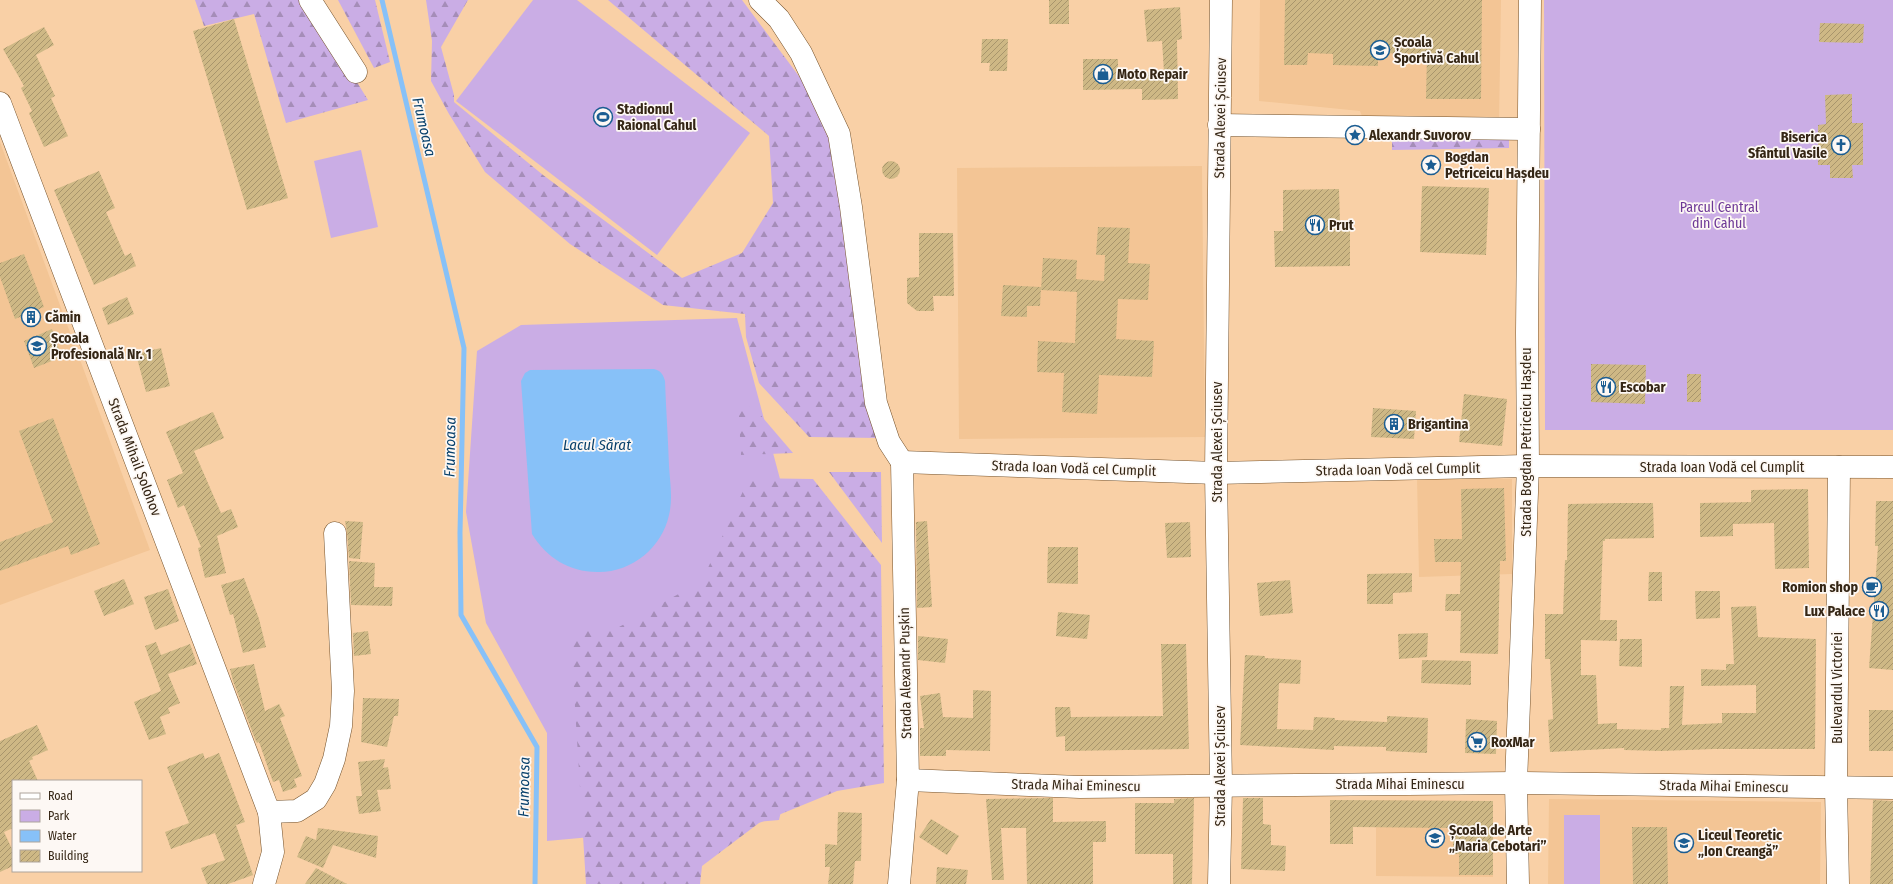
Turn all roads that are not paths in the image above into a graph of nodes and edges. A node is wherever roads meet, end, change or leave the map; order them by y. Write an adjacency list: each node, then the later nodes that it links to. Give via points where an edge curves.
1 (310, 0): 5 (street)
2 (760, 0): 9 (street, via 779,19 801,53 839,134 876,403 889,442)
3 (1222, 0): 7 (street, Strada Alexei Șciusev)
4 (1530, 0): 8 (street, Strada Bogdan Petriceicu Hașdeu)
5 (356, 72)
6 (0, 103): 20 (street, Strada Mihail Șolohov)
7 (1219, 125): 8 (street); 13 (street, Strada Alexei Șciusev)
8 (1529, 129): 10 (street, Strada Bogdan Petriceicu Hașdeu, via 1526,333)
9 (902, 462): 13 (street, Strada Ioan Vodă cel Cumplit); 15 (street, Strada Alexandr Pușkin)
10 (1528, 466): 11 (street, Strada Ioan Vodă cel Cumplit); 13 (street, Strada Ioan Vodă cel Cumplit); 16 (street, Strada Bogdan Petriceicu Hașdeu)
11 (1839, 467): 12 (street, Strada Ioan Vodă cel Cumplit); 18 (street, Bulevardul Victoriei)
12 (1893, 467)
13 (1216, 473): 17 (street, Strada Alexei Șciusev)
14 (335, 533): 20 (street, via 343,691 341,726 334,759 325,784 316,799 298,811)
15 (908, 780): 17 (street, Strada Mihai Eminescu, via 1080,787); 22 (street, Strada Alexandr Pușkin)
16 (1516, 783): 17 (street, Strada Mihai Eminescu); 18 (street, Strada Mihai Eminescu); 24 (street, Strada Bogdan Petriceicu Hașdeu)
17 (1222, 785): 23 (street, Strada Alexei Șciusev)
18 (1836, 788): 19 (street, Strada Mihai Eminescu); 25 (street, Bulevardul Victoriei)
19 (1893, 788)
20 (269, 812): 21 (street, Strada Mihail Șolohov, via 273,852)
21 (264, 884)
22 (900, 884)
23 (1219, 884)
24 (1518, 884)
25 (1838, 884)

